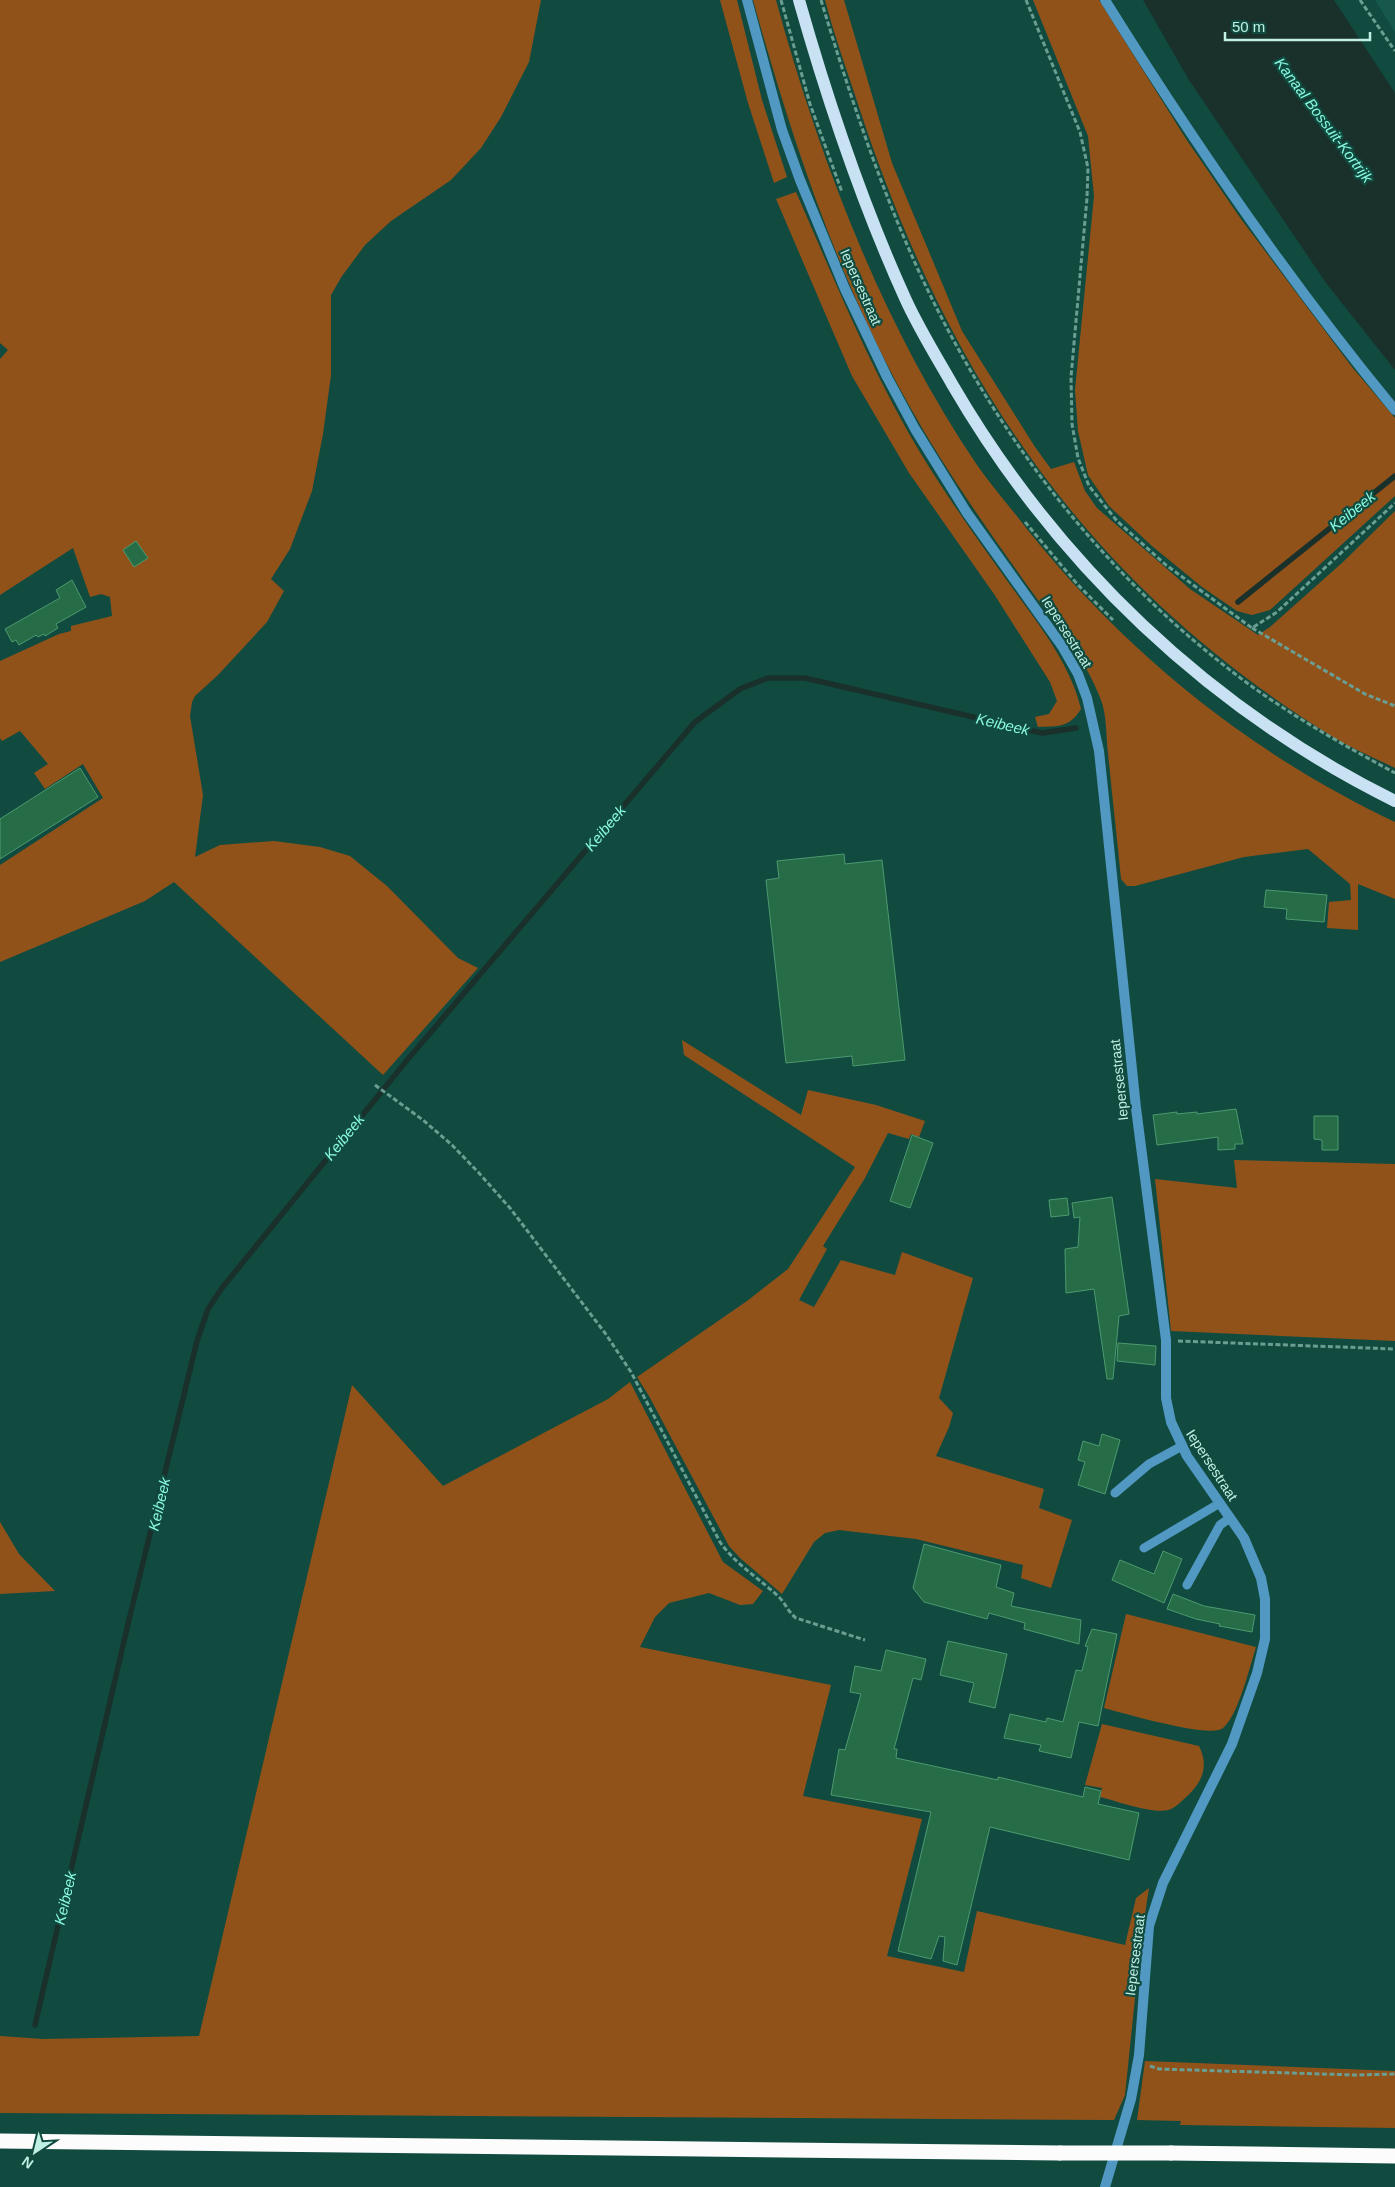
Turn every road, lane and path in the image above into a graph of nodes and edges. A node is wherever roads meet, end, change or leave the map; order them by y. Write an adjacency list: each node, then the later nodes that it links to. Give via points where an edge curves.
1 (747, 0): 19 (street, Iepersestraat, via 782,130 800,180 845,289 887,378 967,512 1062,646 1087,698 1098,751 1136,1108)
2 (781, 0): 9 (path, via 810,104)
3 (799, 0): 17 (main road, via 847,156 906,300 979,430 1017,484 1057,536 1105,589 1205,680 1256,720 1310,755)
4 (821, 0): 16 (path, via 849,92 911,254 948,330 996,415 1047,488 1134,585 1230,671 1309,724)
5 (1026, 0): 14 (path, via 1080,132 1088,168 1071,377 1072,424 1078,458 1089,486 1117,521 1166,565)
6 (1105, 0): 10 (street, via 1173,109 1244,213)
7 (1360, 0): 8 (path)
8 (1395, 51)
9 (845, 198)
10 (1395, 410)
11 (1395, 503): 14 (path, via 1277,612)
12 (1020, 516): 13 (path, via 1078,586)
13 (1118, 625)
14 (1252, 628): 15 (path, via 1365,694)
15 (1395, 706)
16 (1395, 773)
17 (1395, 801)
18 (375, 1085): 27 (path, via 423,1120 478,1172 510,1208 605,1333 631,1372 720,1542 733,1560 779,1597 796,1618)
19 (1166, 1340): 20 (path); 21 (street, Iepersestraat, via 1166,1398 1171,1422)
20 (1395, 1349)
21 (1182, 1446): 22 (lane, via 1149,1464); 23 (street, Iepersestraat)
22 (1115, 1493)
23 (1220, 1503): 24 (street, Iepersestraat); 25 (lane)
24 (1230, 1518): 26 (lane, via 1220,1525); 28 (street, Iepersestraat, via 1244,1538 1261,1578 1265,1599 1265,1640 1232,1744 1179,1849 1149,1926)
25 (1144, 1548)
26 (1187, 1585)
27 (865, 1640)
28 (1139, 2055): 29 (path, via 1150,2066 1159,2069); 32 (street, Iepersestraat, via 1131,2098)
29 (1395, 2074)
30 (0, 2141): 31 (highway, bridge)
31 (1395, 2156)
32 (1105, 2187)

